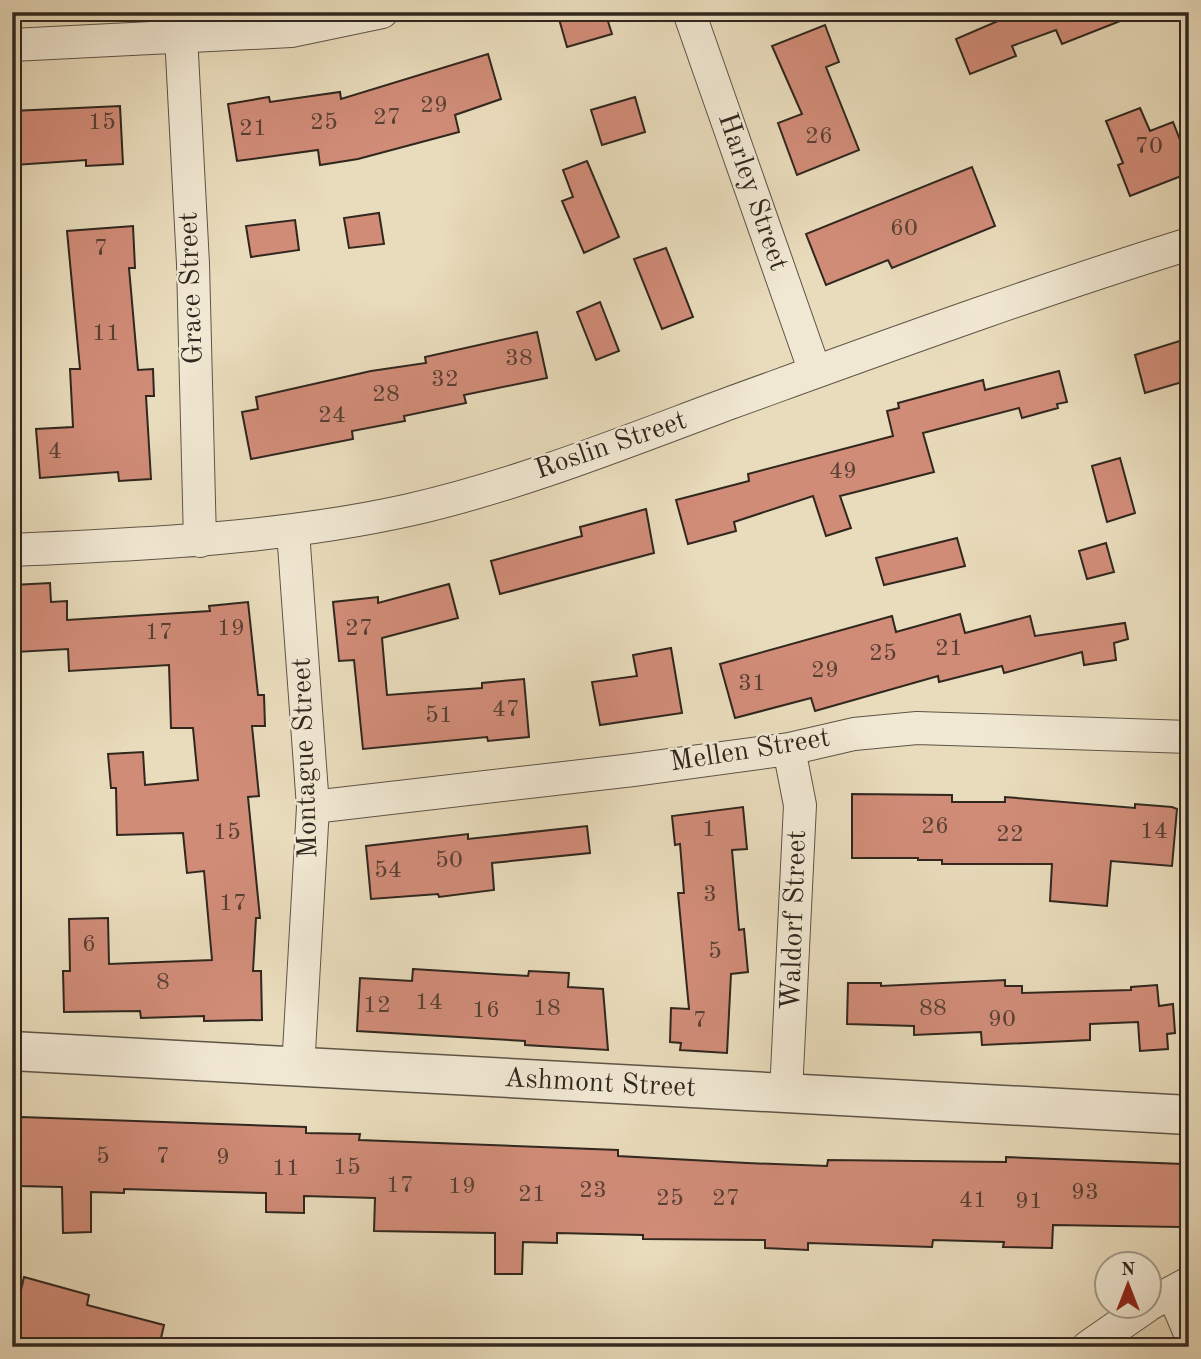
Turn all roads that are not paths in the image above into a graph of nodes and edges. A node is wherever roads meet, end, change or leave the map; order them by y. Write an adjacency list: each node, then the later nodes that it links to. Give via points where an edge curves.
1 (382, 12): 3 (street, via 291,31)
2 (689, 12): 6 (street, Harley Street)
3 (181, 35): 4 (street); 8 (street, Grace Street)
4 (12, 45)
5 (1189, 244): 6 (street, Roslin Street)
6 (815, 372): 7 (street, Roslin Street, via 556,467 411,509)
7 (293, 531): 8 (street, Roslin Street); 12 (street, Montague Street)
8 (200, 541): 9 (street, Roslin Street)
9 (12, 550)
10 (1189, 737): 11 (street, Mellen Street, via 917,728 854,734)
11 (789, 749): 12 (street, Mellen Street); 15 (street, Waldorf Street, via 800,805)
12 (313, 807): 14 (street, Montague Street)
13 (12, 1051): 14 (street, Ashmont Street)
14 (298, 1069): 15 (street, Ashmont Street)
15 (786, 1093): 16 (street, Ashmont Street)
16 (1189, 1115)
17 (1162, 1297): 20 (lane)
18 (1128, 1320): 19 (street)
19 (1088, 1347)
20 (1187, 1347)

